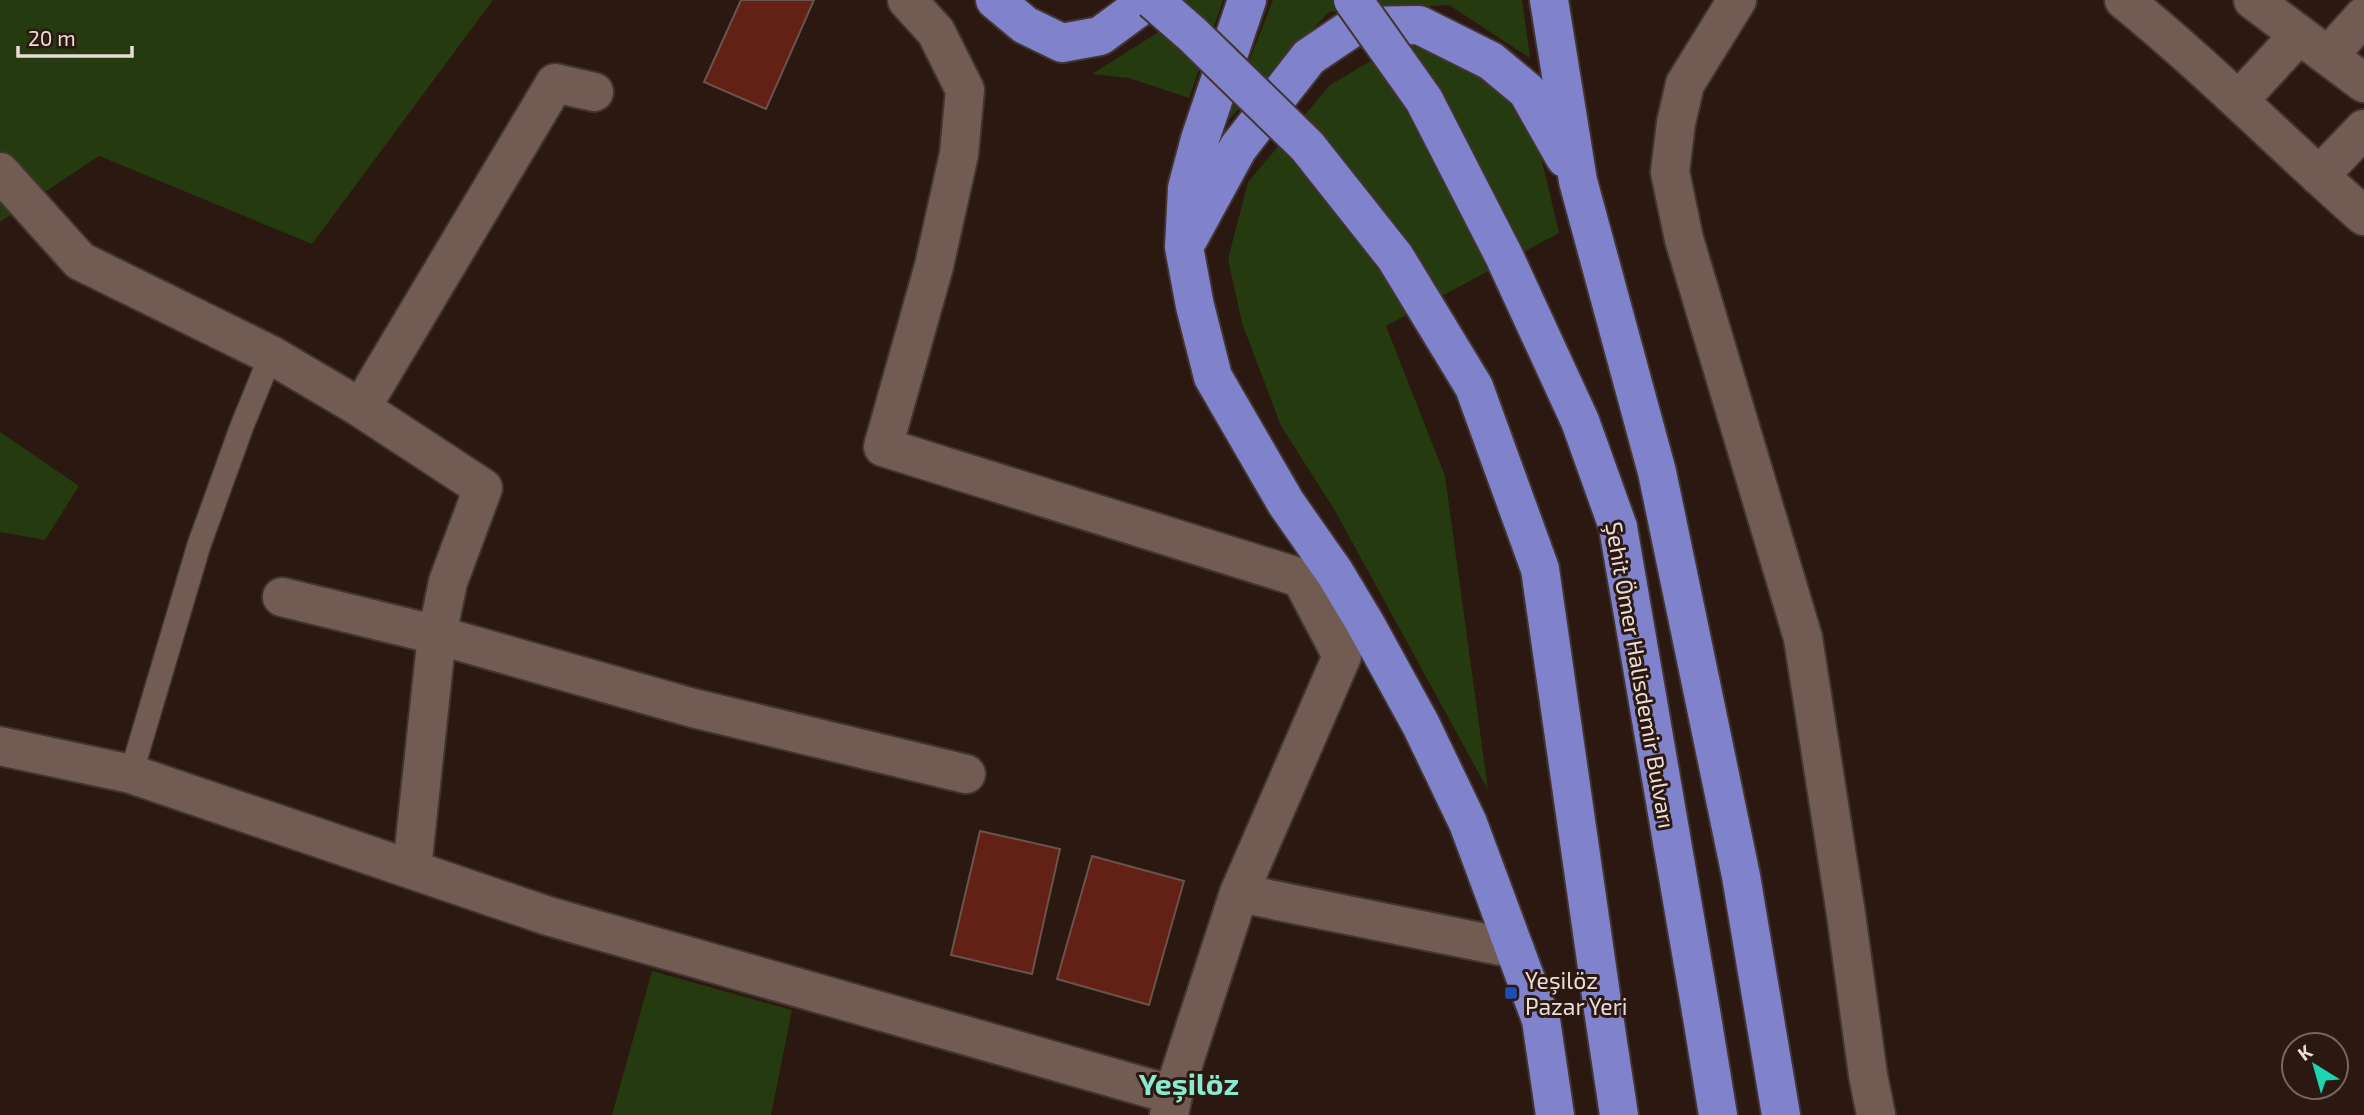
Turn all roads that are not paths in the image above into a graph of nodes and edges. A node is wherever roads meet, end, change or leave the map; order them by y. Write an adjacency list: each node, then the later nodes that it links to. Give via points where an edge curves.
1 (907, 0): 29 (street, via 936,32 965,90 959,155 934,266 883,447 1301,578 1342,656)
2 (995, 0): 3 (highway, via 1025,24 1062,43 1100,36)
3 (1151, 0): 33 (highway, bridge, via 1307,146 1395,257 1474,387 1540,569)
4 (1247, 0): 20 (highway, via 1187,188)
5 (1353, 0): 34 (highway, Şehit Ömer Halisdemir Bulvarı, bridge, via 1424,100 1504,256 1580,421 1614,515)
6 (1549, 0): 18 (highway)
7 (1737, 0): 36 (street, via 1685,84 1670,172 1684,239 1803,638)
8 (2123, 0): 14 (street)
9 (2253, 0): 11 (street)
10 (2364, 16): 11 (street)
11 (2314, 45): 12 (street); 14 (street)
12 (2364, 83)
13 (594, 92): 22 (street, via 555,83)
14 (2239, 100): 17 (street)
15 (2364, 129): 17 (street)
16 (0, 172): 21 (street, via 80,261)
17 (2319, 176): 19 (street)
18 (1578, 181): 20 (highway, via 1527,91 1491,61 1419,25 1355,26 1309,57 1238,148); 35 (highway, via 1657,472 1741,876)
19 (2364, 216)
20 (1184, 247): 30 (highway, via 1213,377 1286,503 1359,613 1421,725 1468,823)
21 (271, 355): 22 (street); 26 (lane, via 199,545)
22 (361, 408): 24 (street, via 483,488 448,582)
23 (282, 597): 24 (street)
24 (438, 635): 27 (street, via 693,708); 28 (street)
25 (0, 746): 26 (street)
26 (131, 774): 28 (street)
27 (966, 774)
28 (412, 868): 31 (street, via 548,916)
29 (1239, 893): 30 (street); 31 (street)
30 (1515, 949): 32 (highway, via 1541,1020)
31 (1171, 1105)
32 (1555, 1115)
33 (1619, 1115)
34 (1718, 1115)
35 (1781, 1115)
36 (1876, 1115)

